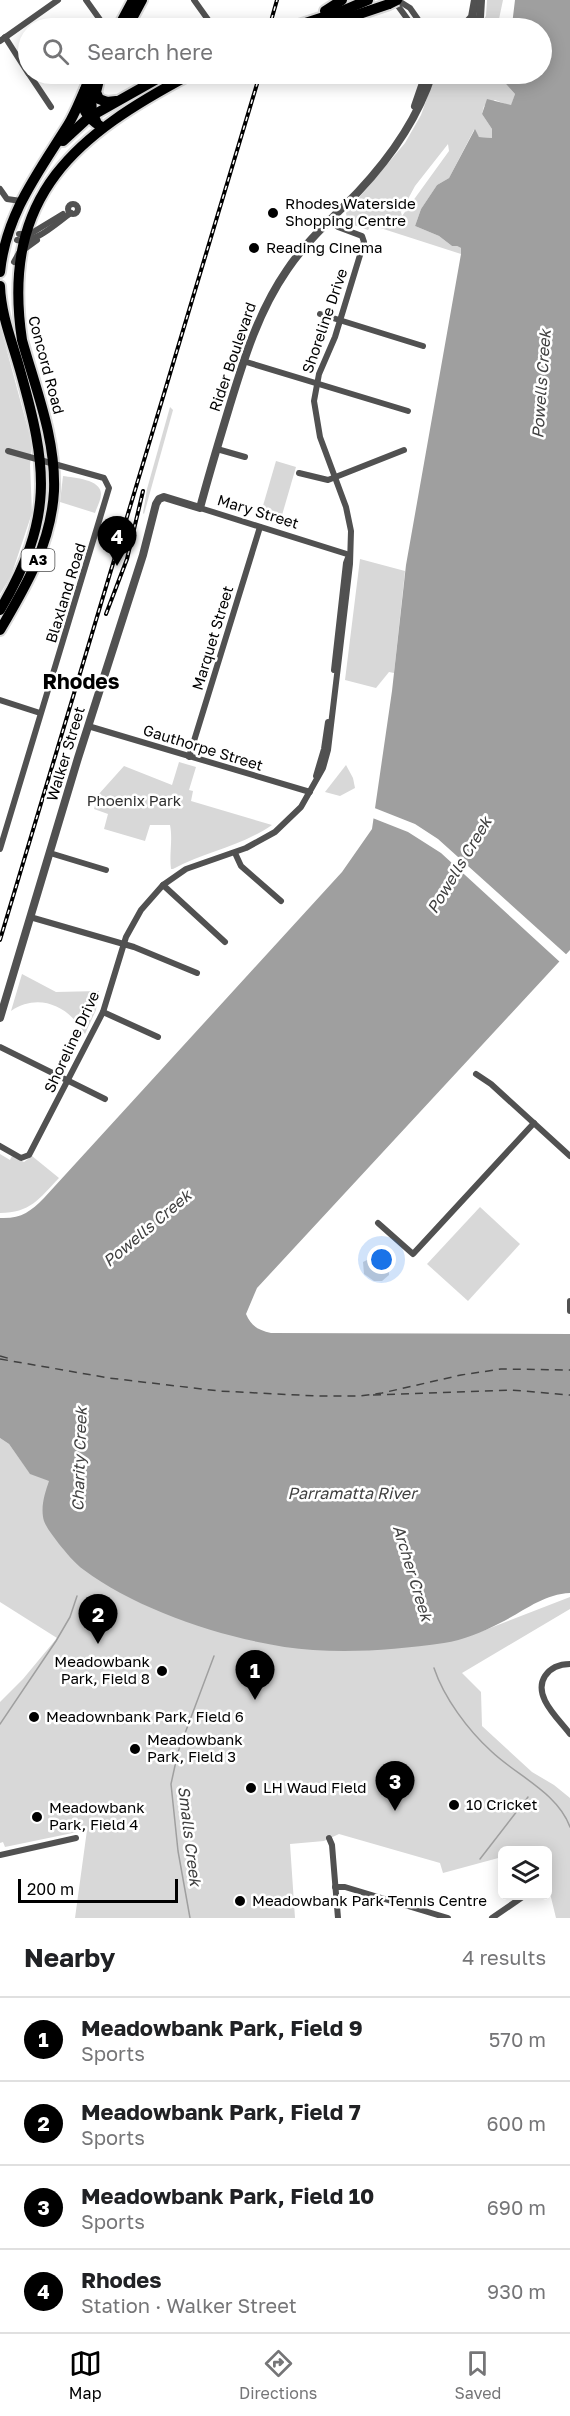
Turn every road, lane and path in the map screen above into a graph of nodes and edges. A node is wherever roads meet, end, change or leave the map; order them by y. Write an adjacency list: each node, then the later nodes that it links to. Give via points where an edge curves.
1 (58, 0): 12 (street)
2 (86, 0): 13 (street)
3 (133, 0): 14 (main road)
4 (142, 0): 15 (main road)
5 (194, 0): 16 (street)
6 (342, 0): 17 (main road)
7 (368, 0): 18 (main road)
8 (471, 0): 24 (street)
9 (476, 0): 25 (street)
10 (481, 0): 26 (street)
11 (395, 4): 19 (main road); 20 (main road); 21 (street); 22 (street); 23 (street, via 410,8)
12 (32, 18)
13 (100, 18)
14 (125, 18)
15 (128, 18)
16 (207, 18)
17 (308, 18)
18 (319, 18)
19 (350, 18)
20 (369, 18)
21 (406, 18)
22 (408, 18)
23 (417, 18)
24 (468, 18)
25 (471, 18)
26 (478, 18)
27 (18, 28): 28 (street)
28 (2, 39): 29 (street)
29 (18, 59)
30 (36, 84): 39 (street)
31 (91, 84): 43 (main road)
32 (92, 84): 40 (main road, via 83,105)
33 (96, 84): 38 (main road, via 99,99)
34 (147, 84): 38 (main road)
35 (172, 84): 42 (main road, A3)
36 (423, 84): 41 (street, Rider Boulevard)
37 (429, 84): 41 (street, Rider Boulevard)
38 (116, 101): 40 (main road)
39 (51, 107)
40 (90, 116): 42 (main road); 43 (main road)
41 (411, 119): 47 (street, Rider Boulevard, via 369,180)
42 (100, 126): 46 (main road, Concord Road / A3, via 61,160 38,190)
43 (42, 163): 45 (main road)
44 (0, 189): 45 (street, via 7,199)
45 (21, 201): 50 (main road)
46 (24, 218): 49 (street, via 28,227); 51 (main road, Concord Road / A3)
47 (330, 220): 56 (street, Shoreline Drive, via 362,236 364,242); 58 (street, Rider Boulevard, via 308,242 278,284)
48 (55, 224): 49 (street, via 70,212); 51 (street, via 30,240); 52 (street, via 19,253)
49 (39, 229): 51 (street)
50 (7, 232): 51 (main road); 53 (main road)
51 (18, 237): 52 (main road, Concord Road / A3)
52 (14, 262): 66 (main road, Concord Road / A3, via 17,320)
53 (0, 272)
54 (0, 286): 65 (main road, Concord Road / A3, via 5,321)
55 (320, 314): 56 (street)
56 (341, 321): 57 (street); 59 (street, Shoreline Drive)
57 (423, 346)
58 (243, 361): 59 (street); 61 (street, Rider Boulevard)
59 (316, 383): 60 (street); 68 (street, Shoreline Drive, via 317,423)
60 (408, 411)
61 (217, 449): 64 (street); 70 (street, Rider Boulevard)
62 (404, 450): 68 (street)
63 (8, 451): 65 (street)
64 (245, 457)
65 (41, 460): 66 (street); 73 (main road, Concord Road / A3, via 40,510 33,542 19,579)
66 (53, 463): 74 (main road, Concord Road / A3, via 53,500 41,552); 76 (street, Blaxland Road, via 104,478 109,488)
67 (299, 473): 68 (street, via 326,480)
68 (335, 478): 72 (street, Shoreline Drive, via 349,517)
69 (159, 499): 70 (street, Mary Street); 77 (street, Walker Street)
70 (200, 508): 71 (street, Mary Street)
71 (260, 527): 72 (street, Mary Street); 78 (street, Marquet Street)
72 (350, 555): 79 (street, Shoreline Drive, via 325,741 317,779)
73 (0, 610)
74 (0, 630)
75 (0, 700): 76 (street)
76 (40, 713): 80 (street, Blaxland Road)
77 (88, 726): 78 (street, Gauthorpe Street); 81 (street, Walker Street)
78 (189, 757): 79 (street, Gauthorpe Street)
79 (310, 792): 82 (street, Shoreline Drive, via 283,826)
80 (0, 849)
81 (50, 853): 83 (street); 86 (street, Walker Street)
82 (234, 853): 84 (street, Shoreline Drive, via 197,864); 85 (street, via 241,866)
83 (106, 870)
84 (163, 885): 87 (street); 88 (street, Shoreline Drive, via 136,916)
85 (281, 902)
86 (30, 917): 88 (street); 91 (street, Walker Street)
87 (225, 942)
88 (124, 944): 89 (street); 90 (street, Shoreline Drive)
89 (197, 973)
90 (103, 1012): 92 (street); 95 (street, Shoreline Drive)
91 (0, 1018)
92 (158, 1037)
93 (0, 1047): 95 (street)
94 (476, 1074): 97 (street)
95 (68, 1081): 96 (street); 98 (street, Shoreline Drive, via 26,1158)
96 (105, 1099)
97 (534, 1123): 99 (street); 100 (street, via 412,1254)
98 (0, 1146)
99 (570, 1156)
100 (378, 1223)
101 (570, 1301): 102 (street)
102 (570, 1311)
103 (570, 1664): 104 (street, via 554,1667 542,1687 546,1702)
104 (570, 1734)
105 (76, 1838): 107 (street)
106 (329, 1838): 108 (street)
107 (0, 1855)
108 (335, 1887): 110 (street); 111 (street)
109 (518, 1900): 112 (street)
110 (338, 1918)
111 (448, 1918)
112 (492, 1918)

